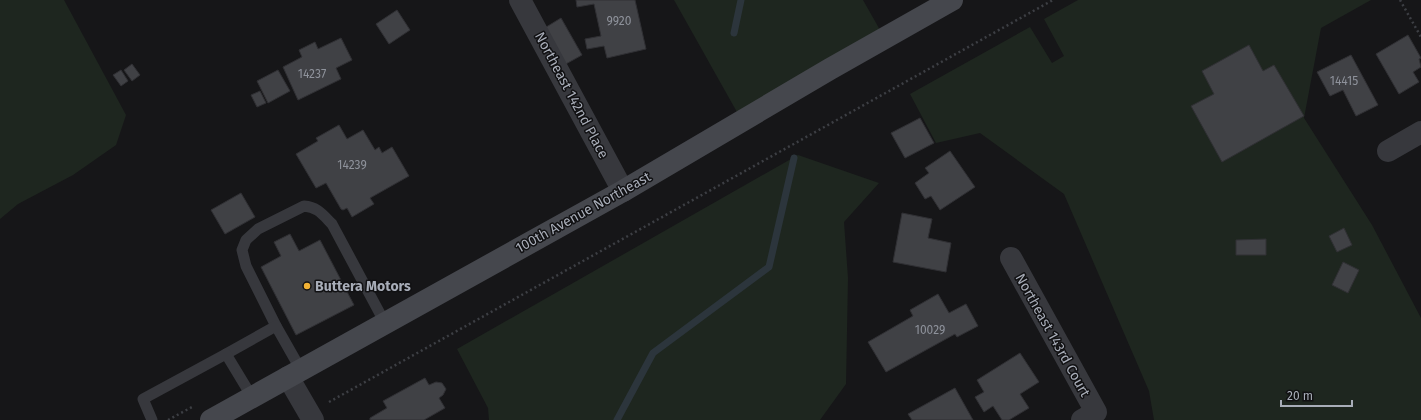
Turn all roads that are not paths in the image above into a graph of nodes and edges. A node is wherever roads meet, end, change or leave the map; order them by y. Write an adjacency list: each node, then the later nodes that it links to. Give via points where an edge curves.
1 (520, 0): 5 (street, Northeast 142nd Place)
2 (952, 0): 5 (main road, 100th Avenue Northeast)
3 (1421, 132): 4 (street)
4 (1388, 152)
5 (623, 191): 7 (main road, 100th Avenue Northeast)
6 (1010, 258): 12 (street, Northeast 143rd Court)
7 (385, 323): 8 (lane, via 332,224 320,211 304,206 258,229 246,240 242,250 246,266); 10 (main road, 100th Avenue Northeast)
8 (276, 326): 9 (lane); 10 (lane)
9 (226, 354): 11 (lane); 13 (lane, via 143,399)
10 (295, 373): 11 (main road, 100th Avenue Northeast); 15 (street)
11 (252, 397): 14 (main road, 100th Avenue Northeast)
12 (1089, 416)
13 (152, 420)
14 (211, 420)
15 (313, 420)

